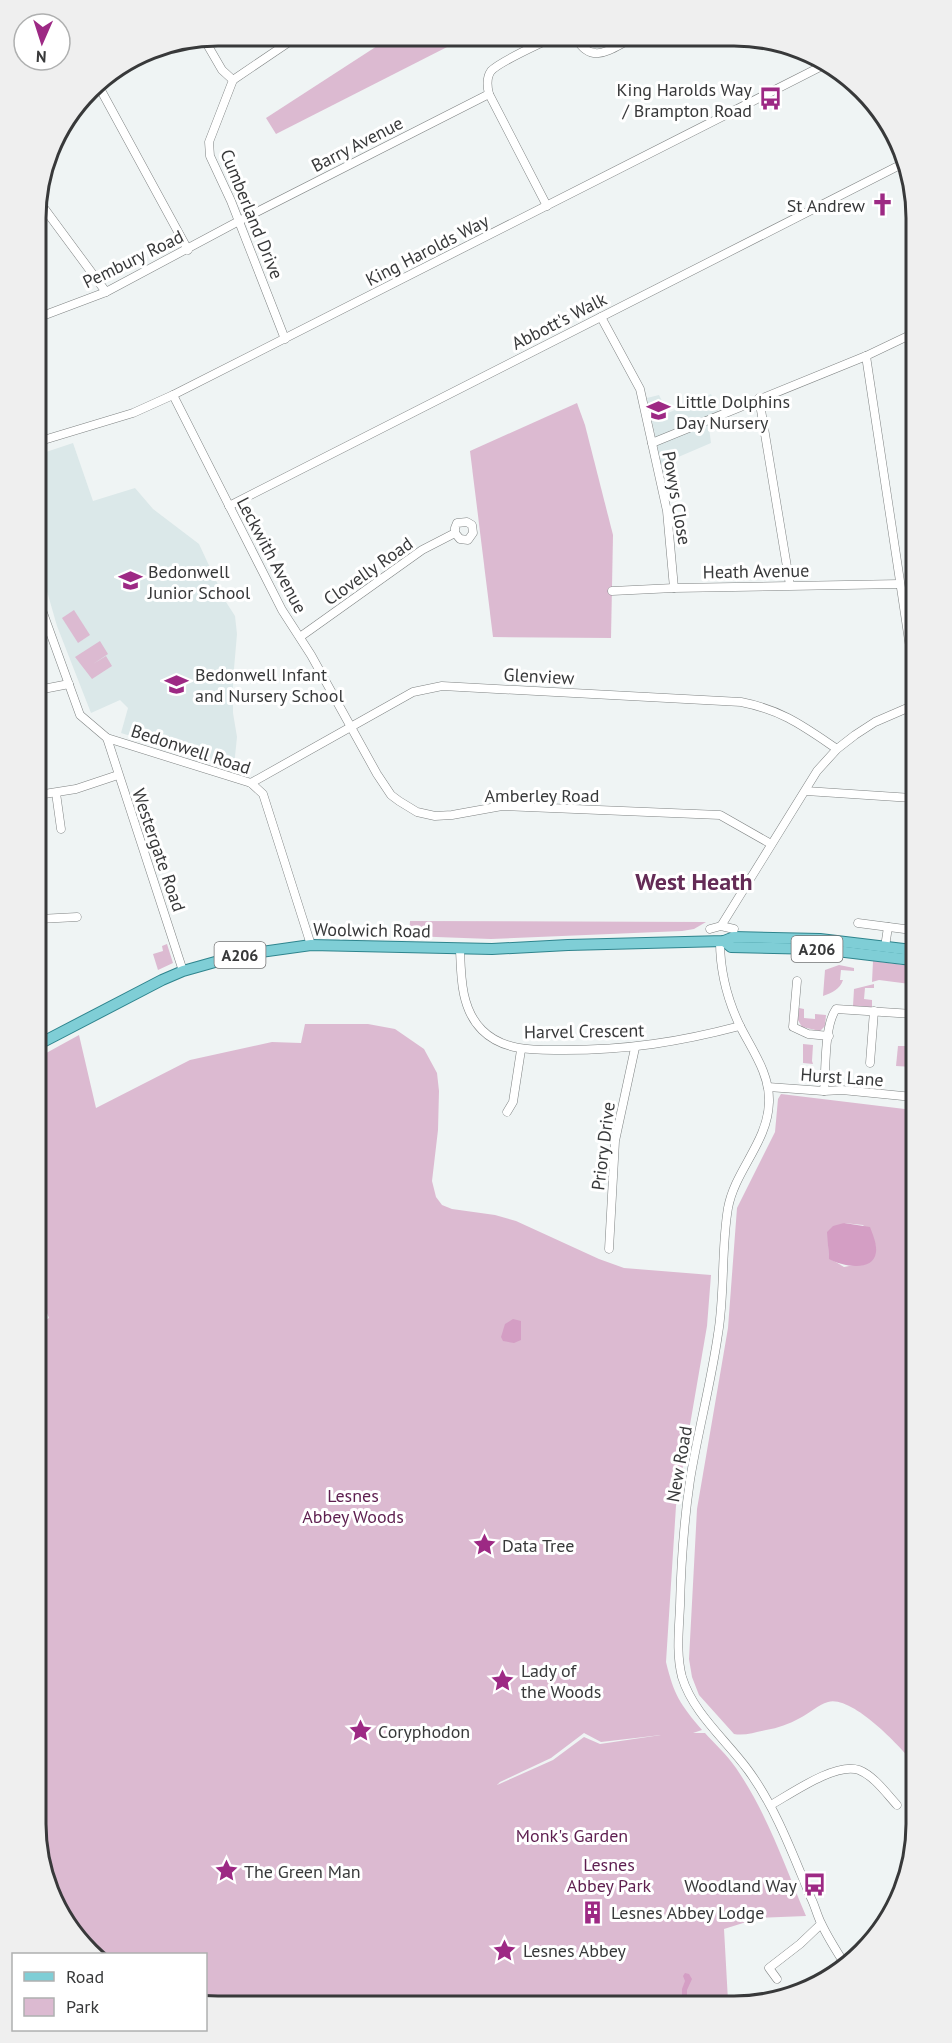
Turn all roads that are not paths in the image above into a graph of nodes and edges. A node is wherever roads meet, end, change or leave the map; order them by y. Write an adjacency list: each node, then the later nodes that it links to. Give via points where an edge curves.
1 (535, 46): 9 (street, via 496,67 488,76)
2 (581, 46): 3 (street, via 599,54)
3 (616, 46)
4 (209, 47): 7 (street)
5 (282, 47): 7 (street)
6 (817, 68): 11 (street, King Harolds Way)
7 (233, 80): 13 (street, Cumberland Drive, via 208,147)
8 (102, 92): 14 (street)
9 (489, 94): 11 (street); 13 (street, Barry Avenue)
10 (897, 166): 17 (street, Abbott's Walk)
11 (547, 206): 19 (street, King Harolds Way)
12 (47, 212): 15 (street)
13 (239, 220): 14 (street, Pembury Road); 19 (street, Cumberland Drive)
14 (188, 250): 15 (street, Pembury Road)
15 (106, 292): 16 (street, Pembury Road)
16 (47, 314)
17 (601, 316): 24 (street, Powys Close, via 640,389); 25 (street, Abbott's Walk)
18 (906, 337): 20 (street)
19 (285, 339): 21 (street, King Harolds Way)
20 (866, 356): 22 (street); 27 (street)
21 (173, 396): 23 (street, King Harolds Way, via 133,413); 25 (street, Leckwith Avenue)
22 (759, 398): 24 (street); 28 (street)
23 (47, 439)
24 (652, 443): 29 (street, Powys Close, via 667,512)
25 (229, 506): 33 (street, Leckwith Avenue)
26 (455, 533): 33 (street, Clovelly Road, via 422,550)
27 (900, 584): 28 (street, Heath Avenue); 31 (street)
28 (790, 585): 29 (street, Heath Avenue)
29 (674, 588): 30 (street, Heath Avenue)
30 (612, 591)
31 (906, 621)
32 (47, 624): 34 (street, Bedonwell Road)
33 (300, 637): 37 (street, Leckwith Avenue)
34 (69, 684): 35 (street); 38 (street, Bedonwell Road, via 80,715)
35 (47, 688)
36 (906, 709): 39 (street, via 875,722)
37 (351, 726): 39 (street, Glenview, via 413,692 442,686 741,702 784,714); 41 (street, Glenview); 47 (street, Amberley Road, via 391,795 417,812 443,816 502,806 720,815)
38 (107, 738): 40 (street, Westergate Road); 41 (street, Bedonwell Road)
39 (837, 749): 42 (street, via 817,771)
40 (118, 775): 43 (street); 62 (street, Westergate Road)
41 (252, 783): 57 (street, Bedonwell Road, via 263,794)
42 (806, 791): 45 (street); 47 (street)
43 (56, 793): 44 (street); 46 (street)
44 (47, 794)
45 (906, 798)
46 (61, 829)
47 (771, 844): 51 (street)
48 (77, 916): 49 (street)
49 (47, 918)
50 (858, 923): 52 (street)
51 (722, 926): 53 (street); 54 (street)
52 (888, 927): 55 (street); 58 (street)
53 (710, 929)
54 (734, 929)
55 (906, 929)
56 (722, 941): 58 (main road, Woolwich Road / A206, via 730,937 799,938); 59 (main road, Woolwich Road / A206); 61 (main road, Woolwich Road / A206, via 731,947 820,949); 66 (street, New Road, via 720,955 726,989)
57 (311, 945): 59 (main road, Woolwich Road / A206); 62 (main road, Woolwich Road / A206, via 240,955)
58 (885, 946): 60 (main road, Woolwich Road / A206)
59 (460, 949): 70 (street, Harvel Crescent, via 467,1008 482,1030)
60 (906, 949)
61 (906, 959)
62 (183, 971): 68 (main road, Woolwich Road / A206)
63 (797, 981): 67 (street, via 793,1027 808,1034)
64 (874, 1011): 65 (street); 67 (street, via 836,1009); 71 (street)
65 (906, 1013)
66 (740, 1026): 69 (street, Harvel Crescent); 72 (street, New Road)
67 (829, 1036): 73 (street)
68 (46, 1040)
69 (635, 1048): 70 (street, Harvel Crescent); 76 (street, Priory Drive, via 615,1141)
70 (521, 1050): 75 (street, via 513,1102)
71 (870, 1063)
72 (768, 1087): 73 (street, Hurst Lane); 78 (street, New Road, via 770,1104 764,1130 736,1181 727,1210 719,1332 685,1516 679,1650 681,1674 695,1706 750,1772)
73 (824, 1091): 74 (street, Hurst Lane)
74 (905, 1096)
75 (507, 1112)
76 (609, 1249)
77 (897, 1804): 78 (street, via 871,1778 846,1768 833,1771)
78 (771, 1805): 79 (street, New Road)
79 (821, 1924): 80 (street, New Road); 81 (street, via 769,1968)
80 (841, 1958)
81 (777, 1979)

